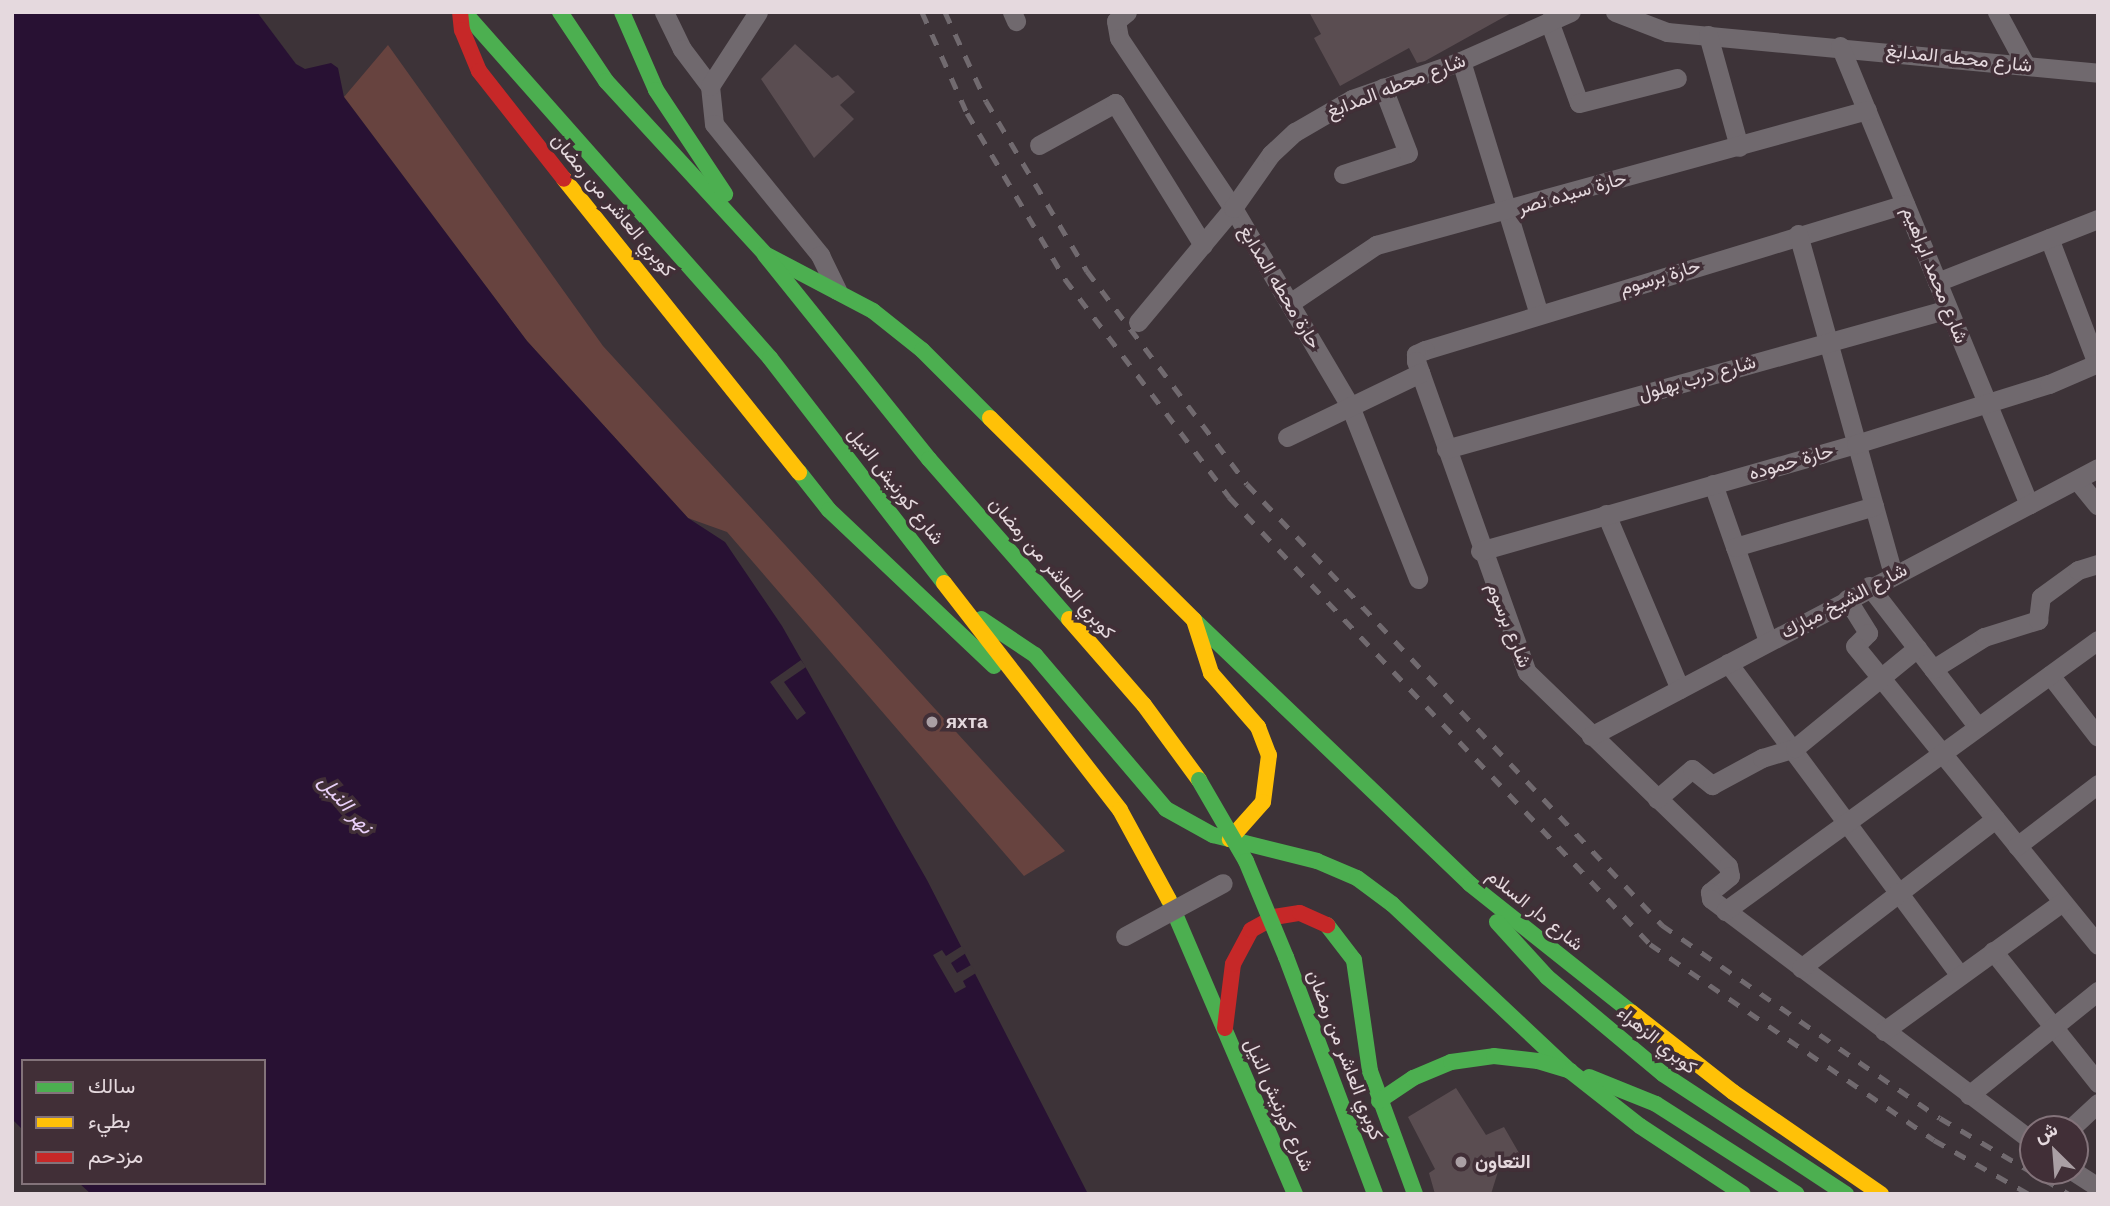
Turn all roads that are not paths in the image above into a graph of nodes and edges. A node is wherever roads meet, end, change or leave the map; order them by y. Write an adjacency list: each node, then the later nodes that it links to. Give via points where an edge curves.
1 (462, 12): 59 (main road, شارع كورنيش النيل, via 770,358); 69 (main road, كوبري العاشر من رمضان, via 462,30 479,71 499,101 633,261 829,510)
2 (560, 12): 30 (main road, via 606,81)
3 (622, 12): 30 (main road, كوبري العاشر من رمضان, via 656,90)
4 (664, 12): 17 (street, via 682,49)
5 (758, 12): 17 (street)
6 (1571, 12): 10 (street, شارع محطه المدابغ)
7 (1615, 12): 11 (street, شارع محطه المدابغ, via 1667,32)
8 (1997, 12): 14 (street)
9 (1125, 13): 24 (street, حارة محطه المدابغ, via 1116,21 1119,38)
10 (1549, 21): 13 (street, شارع محطه المدابغ); 16 (street, via 1579,103)
11 (1707, 35): 12 (street, شارع محطه المدابغ); 21 (street)
12 (1840, 46): 14 (street, شارع محطه المدابغ); 19 (street, شارع محمد ابراهيم)
13 (1461, 61): 18 (street, شارع محطه المدابغ); 25 (street)
14 (2025, 64): 15 (street, شارع محطه المدابغ)
15 (2098, 73)
16 (1677, 78)
17 (710, 86): 32 (street, via 714,124 820,255)
18 (1383, 88): 22 (street, via 1408,153); 24 (street, شارع محطه المدابغ, via 1322,113 1295,132 1257,171)
19 (1867, 110): 21 (street, حارة سيده نصر); 23 (street, شارع محمد ابراهيم)
20 (1039, 145): 29 (street, via 1115,103)
21 (1739, 147): 25 (street, حارة سيده نصر)
22 (1342, 174)
23 (1905, 204): 27 (street, حارة برسوم); 31 (street, شارع محمد ابراهيم)
24 (1233, 208): 29 (street, شارع محطه المدابغ); 33 (street, حارة محطه المدابغ)
25 (1506, 212): 33 (street, حارة سيده نصر, via 1368,248); 35 (street)
26 (2098, 219): 28 (street)
27 (1798, 234): 35 (street, حارة برسوم); 37 (street)
28 (2049, 238): 31 (street); 38 (street)
29 (1203, 245): 36 (street, شارع محطه المدابغ)
30 (765, 254): 32 (main road); 103 (main road, كوبري العاشر من رمضان, bridge, via 929,459 1144,705 1224,820 1268,908)
31 (1937, 282): 34 (street, شارع محمد ابراهيم)
32 (837, 291): 60 (main road, via 873,311 922,350)
33 (1290, 303): 41 (street, حارة محطه المدابغ)
34 (1948, 309): 37 (street, شارع درب بهلول); 40 (street, شارع محمد ابراهيم)
35 (1539, 314): 39 (street, حارة برسوم)
36 (1138, 322)
37 (1828, 341): 43 (street); 44 (street, شارع درب بهلول)
38 (2097, 363): 40 (street, حارة حموده)
39 (1418, 364): 41 (street, حارة برسوم); 44 (street, شارع برسوم)
40 (1988, 404): 43 (street, حارة حموده); 48 (street, شارع محمد ابراهيم)
41 (1350, 406): 42 (street, حارة برسوم); 56 (street, حارة محطه المدابغ)
42 (1287, 437)
43 (1856, 444): 47 (street, حارة حموده); 49 (street)
44 (1446, 449): 53 (street, شارع برسوم)
45 (2098, 468): 46 (street, شارع الشيخ مبارك)
46 (2077, 480): 48 (street, شارع الشيخ مبارك); 50 (street)
47 (1713, 484): 51 (street, حارة حموده); 52 (street)
48 (2029, 505): 55 (street, شارع الشيخ مبارك)
49 (1874, 506): 52 (street); 55 (street)
50 (2098, 506)
51 (1606, 514): 53 (street, حارة حموده); 68 (street)
52 (1735, 547): 62 (street)
53 (1480, 551): 71 (street, شارع برسوم, via 1527,672)
54 (2098, 564): 65 (street, via 2078,570 2041,597 2038,620 1984,637)
55 (1893, 574): 57 (street, شارع الشيخ مبارك)
56 (1418, 579)
57 (1869, 586): 58 (street, شارع الشيخ مبارك); 63 (street)
58 (1847, 599): 62 (street, شارع الشيخ مبارك); 67 (street, via 1868,633 1855,646)
59 (968, 614): 69 (main road, شارع كورنيش النيل); 79 (main road, via 998,628 1035,655 1160,804 1197,828)
60 (1194, 620): 79 (main road, via 1211,673 1258,727 1269,755 1263,802); 82 (main road, شارع دار السلام)
61 (2098, 640): 66 (street)
62 (1768, 641): 64 (street, شارع الشيخ مبارك)
63 (1917, 648): 65 (street); 67 (street)
64 (1728, 663): 68 (street, شارع الشيخ مبارك); 73 (street)
65 (1933, 669): 70 (street)
66 (2050, 675): 70 (street); 72 (street)
67 (1882, 679): 73 (street); 74 (street)
68 (1680, 689): 71 (street, شارع الشيخ مبارك)
69 (1046, 715): 94 (main road, شارع كورنيش النيل, via 1141,842)
70 (1978, 727): 74 (street)
71 (1591, 736): 76 (street, شارع برسوم)
72 (2098, 737)
73 (1795, 748): 76 (street, via 1762,758 1712,785 1692,769); 78 (street)
74 (1942, 754): 77 (street); 78 (street)
75 (2098, 785): 80 (street)
76 (1657, 799): 85 (street, شارع برسوم, via 1731,871 1708,896)
77 (1995, 820): 80 (street); 83 (street)
78 (1848, 821): 83 (street); 85 (street)
79 (1230, 839): 95 (main road, via 1317,860 1376,890)
80 (2017, 846): 84 (street)
81 (1223, 883): 86 (street, bridge)
82 (1470, 884): 107 (main road, كوبري الزهراء, via 1519,949 1578,1003 1710,1108); 108 (main road, شارع دار السلام, via 1733,1092)
83 (1898, 891): 89 (street); 90 (street)
84 (2062, 902): 87 (street); 88 (street)
85 (1725, 911): 89 (street)
86 (1125, 936)
87 (2096, 938)
88 (1993, 951): 90 (street); 92 (street)
89 (1801, 968): 93 (street)
90 (1960, 975): 93 (street)
91 (2098, 991): 92 (street)
92 (2053, 1027): 96 (street); 97 (street)
93 (1884, 1031): 97 (street)
94 (1225, 1032): 98 (main road, شارع كورنيش النيل, via 1233,964 1251,930 1287,914 1324,921 1343,937 1354,960 1363,1041); 102 (main road, شارع كورنيش النيل)
95 (1570, 1071): 98 (main road, via 1516,1057 1473,1058 1432,1068); 105 (main road, via 1640,1126); 106 (main road, via 1656,1104)
96 (2098, 1083)
97 (1969, 1095): 101 (street)
98 (1379, 1101): 104 (main road, شارع كورنيش النيل)
99 (2098, 1103): 100 (street)
100 (2085, 1115)
101 (2019, 1132)
102 (1295, 1194)
103 (1375, 1194)
104 (1415, 1194)
105 (1743, 1194)
106 (1797, 1194)
107 (1846, 1194)
108 (1881, 1194)

